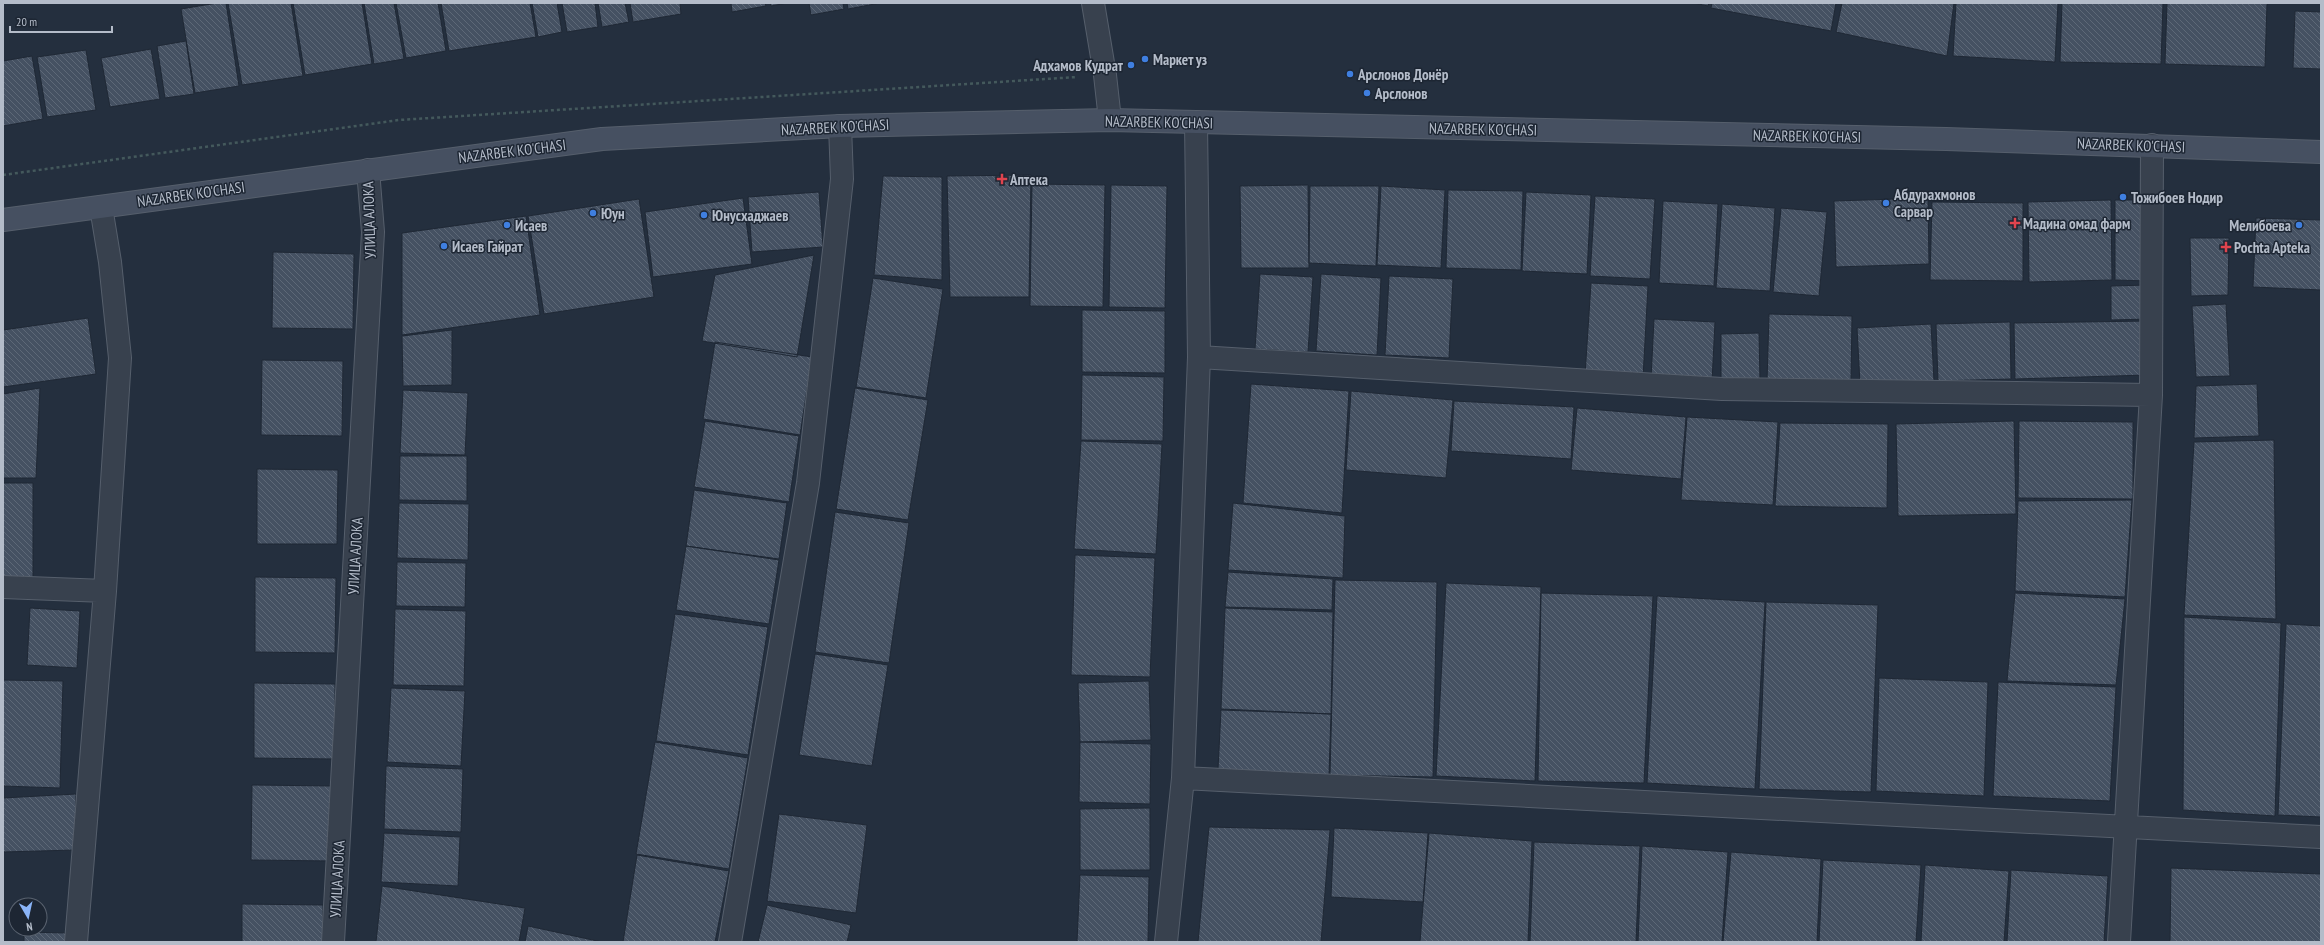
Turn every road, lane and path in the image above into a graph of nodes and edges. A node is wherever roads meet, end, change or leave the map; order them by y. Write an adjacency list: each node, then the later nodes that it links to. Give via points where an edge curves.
1 (1093, 3): 2 (street)
2 (1110, 120): 3 (main road, NAZARBEK KO'CHASI); 4 (main road, NAZARBEK KO'CHASI)
3 (1196, 122): 5 (main road, NAZARBEK KO'CHASI); 10 (street)
4 (840, 126): 7 (main road, NAZARBEK KO'CHASI, via 602,139); 19 (street, via 842,178 808,483)
5 (2152, 146): 6 (main road, NAZARBEK KO'CHASI); 11 (street)
6 (2321, 152)
7 (368, 170): 8 (main road, NAZARBEK KO'CHASI); 18 (street, УЛИЦА АЛОКА, via 373,232)
8 (101, 207): 9 (main road, NAZARBEK KO'CHASI); 13 (street, via 110,262 120,358)
9 (3, 220)
10 (1199, 357): 11 (street, via 1722,389); 14 (street)
11 (2150, 395): 15 (street)
12 (3, 587): 13 (street)
13 (105, 591): 17 (street)
14 (1183, 778): 15 (street); 20 (street)
15 (2126, 826): 16 (street); 21 (street)
16 (2321, 837)
17 (76, 942)
18 (333, 942)
19 (730, 942)
20 (1166, 942)
21 (2119, 942)

